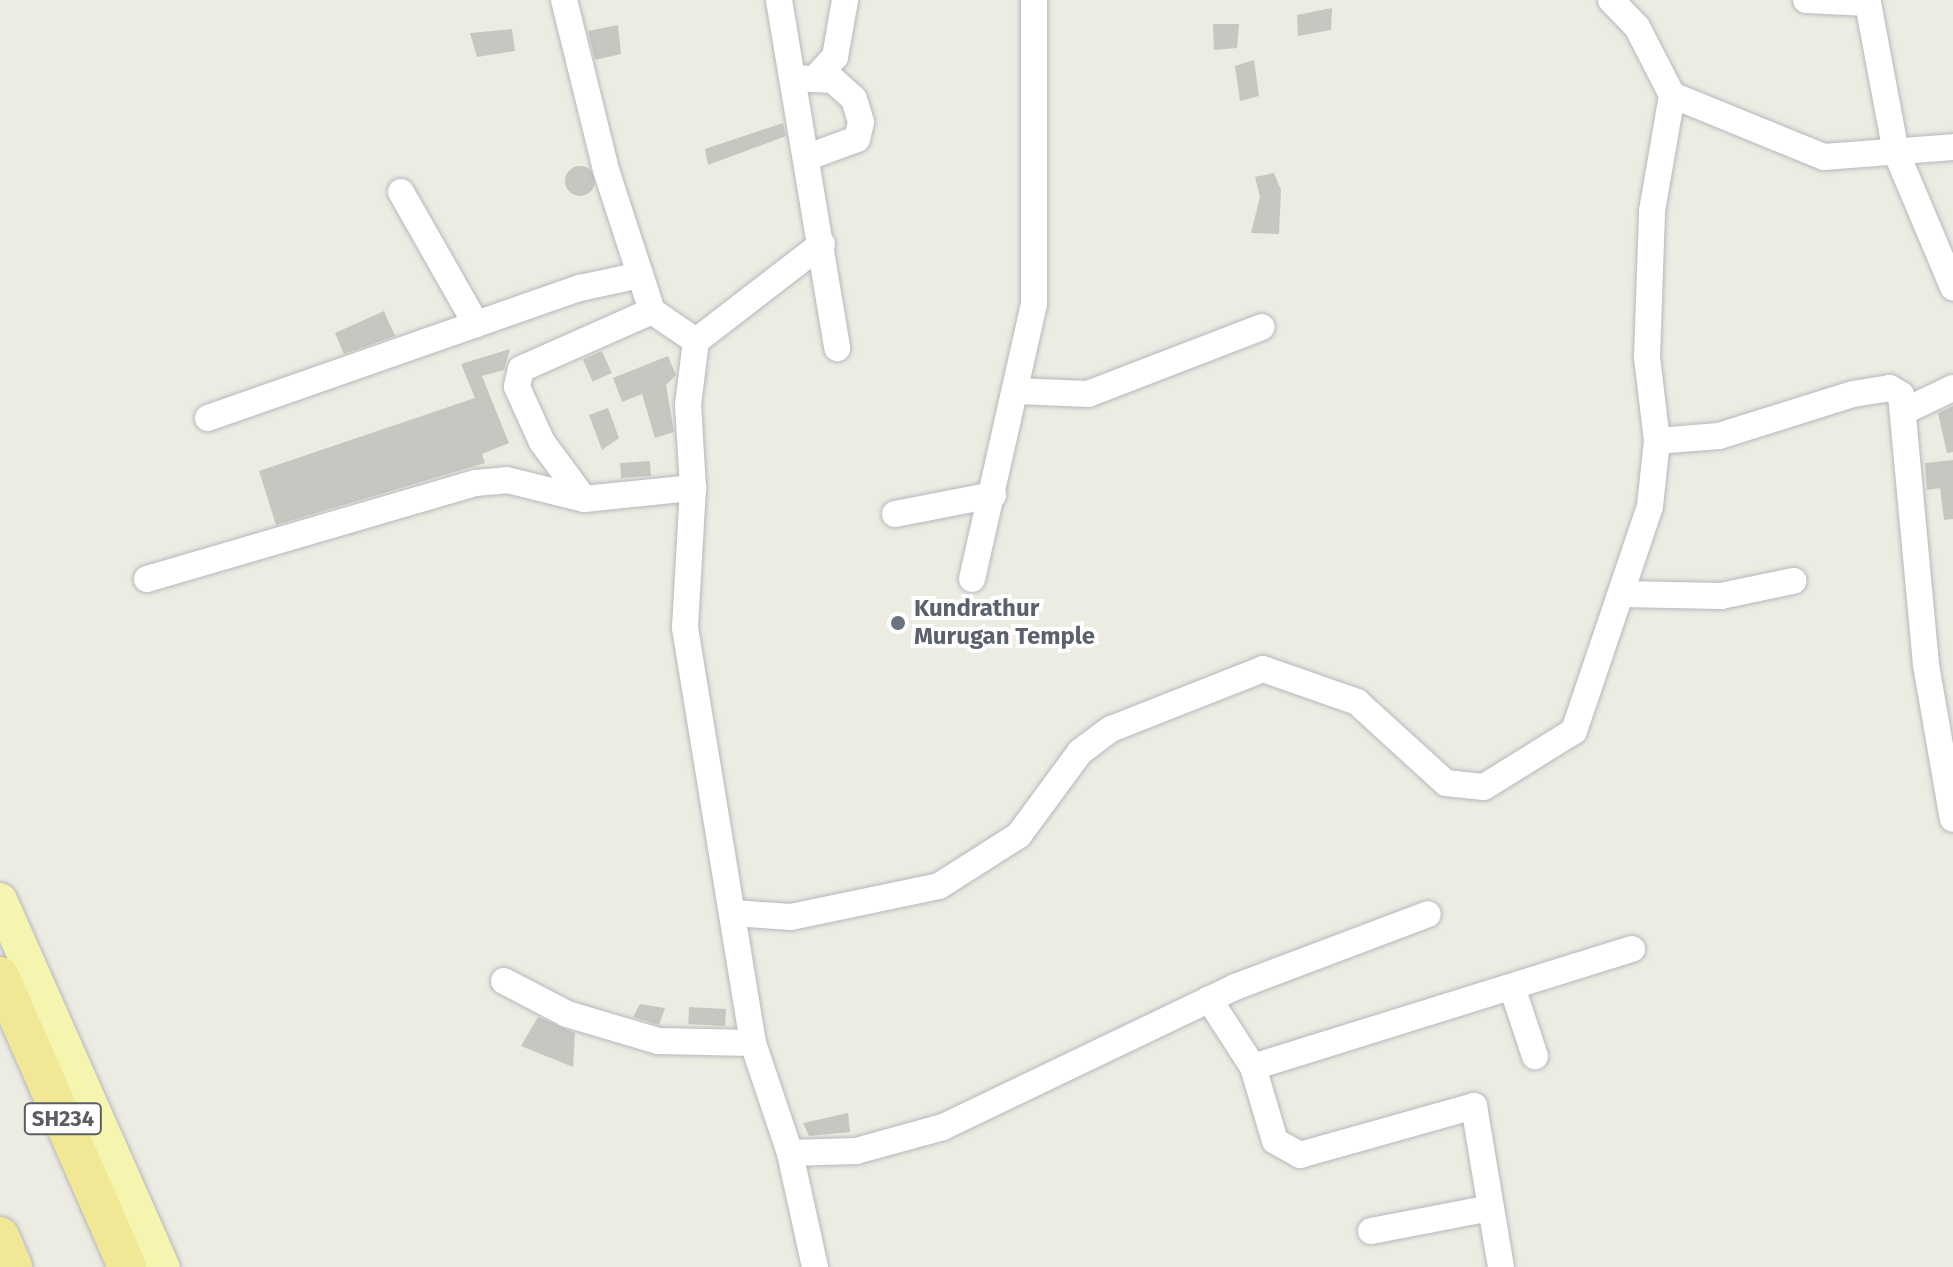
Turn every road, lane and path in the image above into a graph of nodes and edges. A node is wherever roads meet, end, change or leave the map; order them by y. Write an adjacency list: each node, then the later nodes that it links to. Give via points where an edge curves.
1 (564, 0): 14 (street)
2 (779, 0): 7 (street)
3 (845, 0): 7 (street, via 835,57)
4 (1034, 0): 22 (street, via 1034,304)
5 (1611, 0): 8 (street, via 1637,27)
6 (1806, 0): 10 (street, via 1868,3)
7 (806, 76): 11 (street); 11 (street, via 854,99 860,135)
8 (1672, 95): 10 (street, via 1824,157); 25 (street, via 1652,211 1647,357)
9 (1953, 147): 10 (street)
10 (1896, 152): 15 (street)
11 (808, 157): 13 (street)
12 (401, 192): 17 (street)
13 (822, 244): 19 (street); 20 (street)
14 (640, 275): 16 (street); 17 (street)
15 (1953, 287)
16 (652, 311): 19 (street); 28 (street, via 517,377 528,416)
17 (476, 324): 24 (street)
18 (1262, 327): 22 (street, via 1088,394)
19 (696, 341): 26 (street, via 688,405)
20 (837, 348)
21 (1953, 388): 23 (street)
22 (1017, 391): 27 (street)
23 (1907, 410): 25 (street, via 1890,388 1719,436); 34 (street, via 1926,665)
24 (208, 418)
25 (1657, 441): 33 (street, via 1650,506)
26 (693, 488): 28 (street); 36 (street, via 685,627)
27 (993, 495): 29 (street); 31 (street)
28 (584, 499): 30 (street, via 507,480 475,483)
29 (895, 514)
30 (147, 579)
31 (972, 579)
32 (1793, 581): 33 (street, via 1706,597)
33 (1623, 594): 36 (street, via 1574,731 1484,787 1446,783 1426,773 1401,736 1357,702 1263,669 1111,729 1080,752 1019,835 939,886 791,917)
34 (1953, 819)
35 (0, 900): 52 (main road)
36 (733, 913): 43 (street)
37 (1428, 914): 42 (street)
38 (1632, 949): 41 (street)
39 (0, 976): 51 (highway, SH234)
40 (504, 981): 43 (street, via 567,1014 658,1041)
41 (1512, 987): 44 (street); 45 (street)
42 (1209, 999): 45 (street); 46 (street, via 943,1127 856,1151)
43 (753, 1043): 46 (street)
44 (1535, 1056)
45 (1253, 1067): 47 (street, via 1275,1141 1300,1155 1474,1106)
46 (790, 1153): 53 (street)
47 (1491, 1208): 48 (street); 54 (street)
48 (1371, 1231)
49 (0, 1236): 50 (highway)
50 (13, 1267)
51 (127, 1267)
52 (163, 1267)
53 (815, 1267)
54 (1501, 1267)

